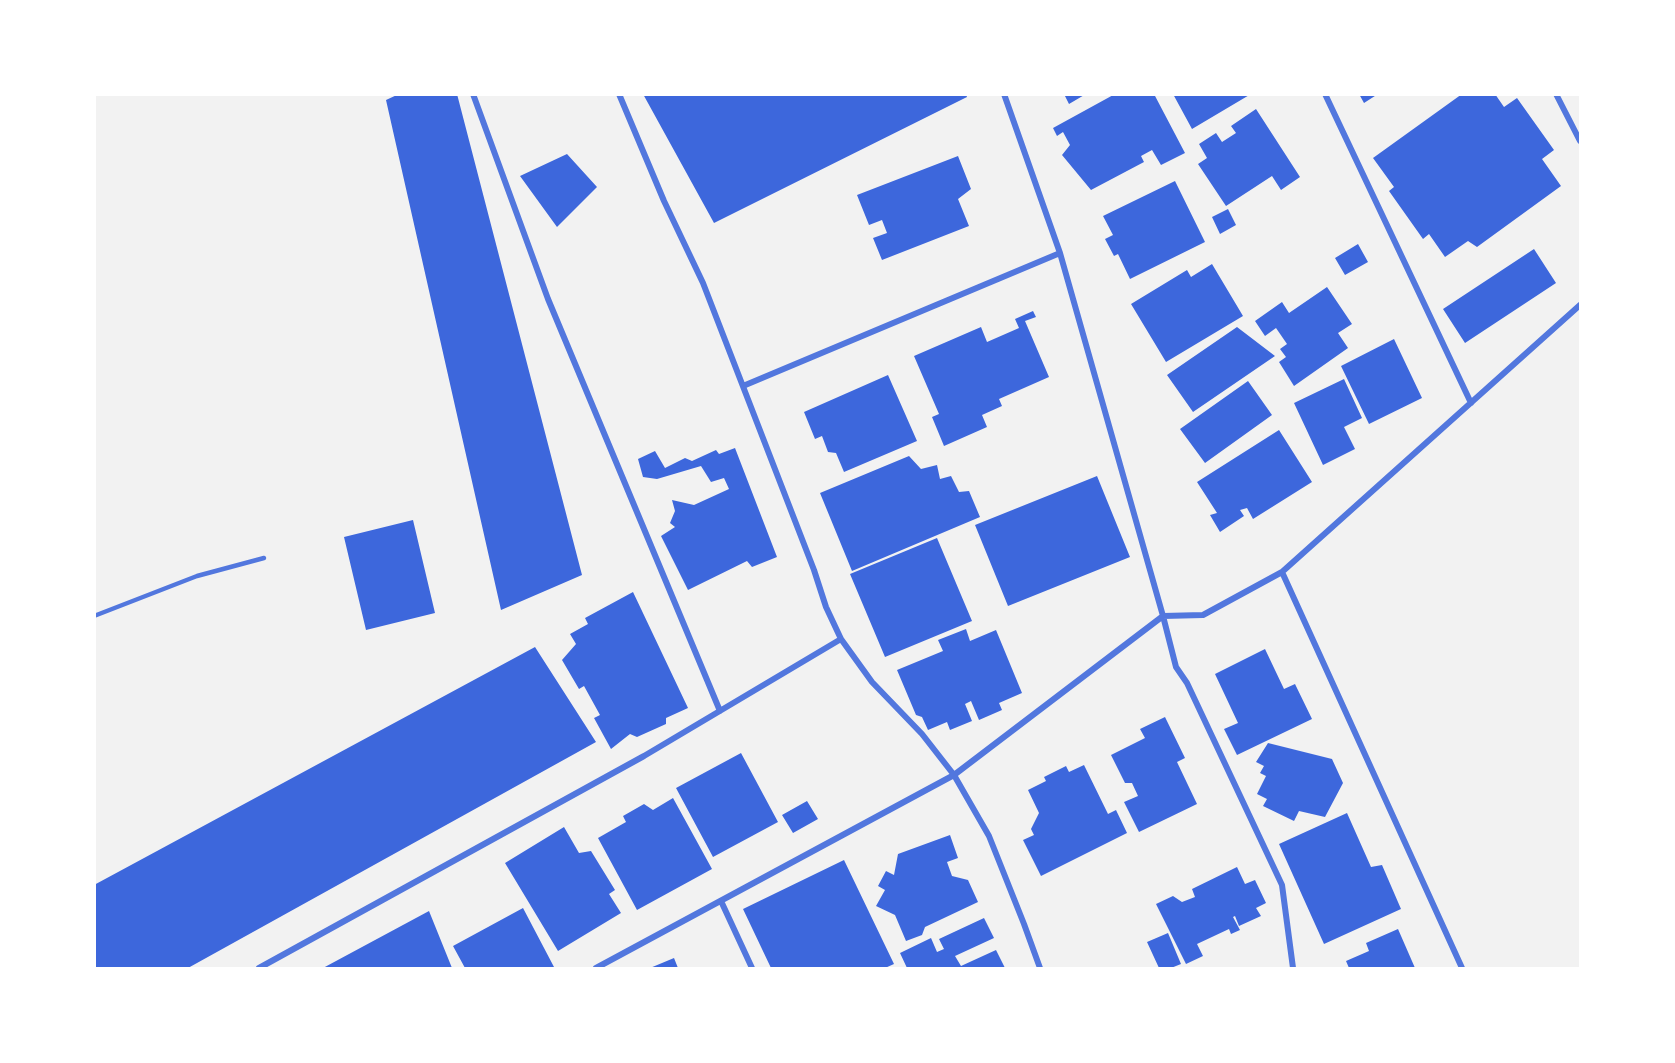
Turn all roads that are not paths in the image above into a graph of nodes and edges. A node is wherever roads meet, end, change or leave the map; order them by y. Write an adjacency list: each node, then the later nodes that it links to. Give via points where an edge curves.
1 (473, 94): 16 (street, via 548,299)
2 (619, 94): 9 (street, via 703,283)
3 (1004, 94): 7 (street)
4 (1325, 94): 10 (street)
5 (1556, 94): 6 (street)
6 (1581, 141)
7 (1060, 253): 9 (street); 14 (street)
8 (1581, 305): 10 (street)
9 (743, 386): 15 (street)
10 (1471, 403): 12 (street)
11 (264, 558): 13 (lane, via 197,576)
12 (1282, 572): 14 (street, via 1203,615); 24 (street)
13 (94, 616)
14 (1163, 616): 17 (street); 23 (street, via 1176,667 1282,885)
15 (841, 639): 16 (street); 17 (street, via 872,682)
16 (720, 711): 19 (street)
17 (954, 775): 18 (street); 22 (street, via 990,836)
18 (721, 901): 20 (street); 21 (street)
19 (259, 969)
20 (596, 969)
21 (752, 969)
22 (1040, 969)
23 (1293, 969)
24 (1462, 969)

